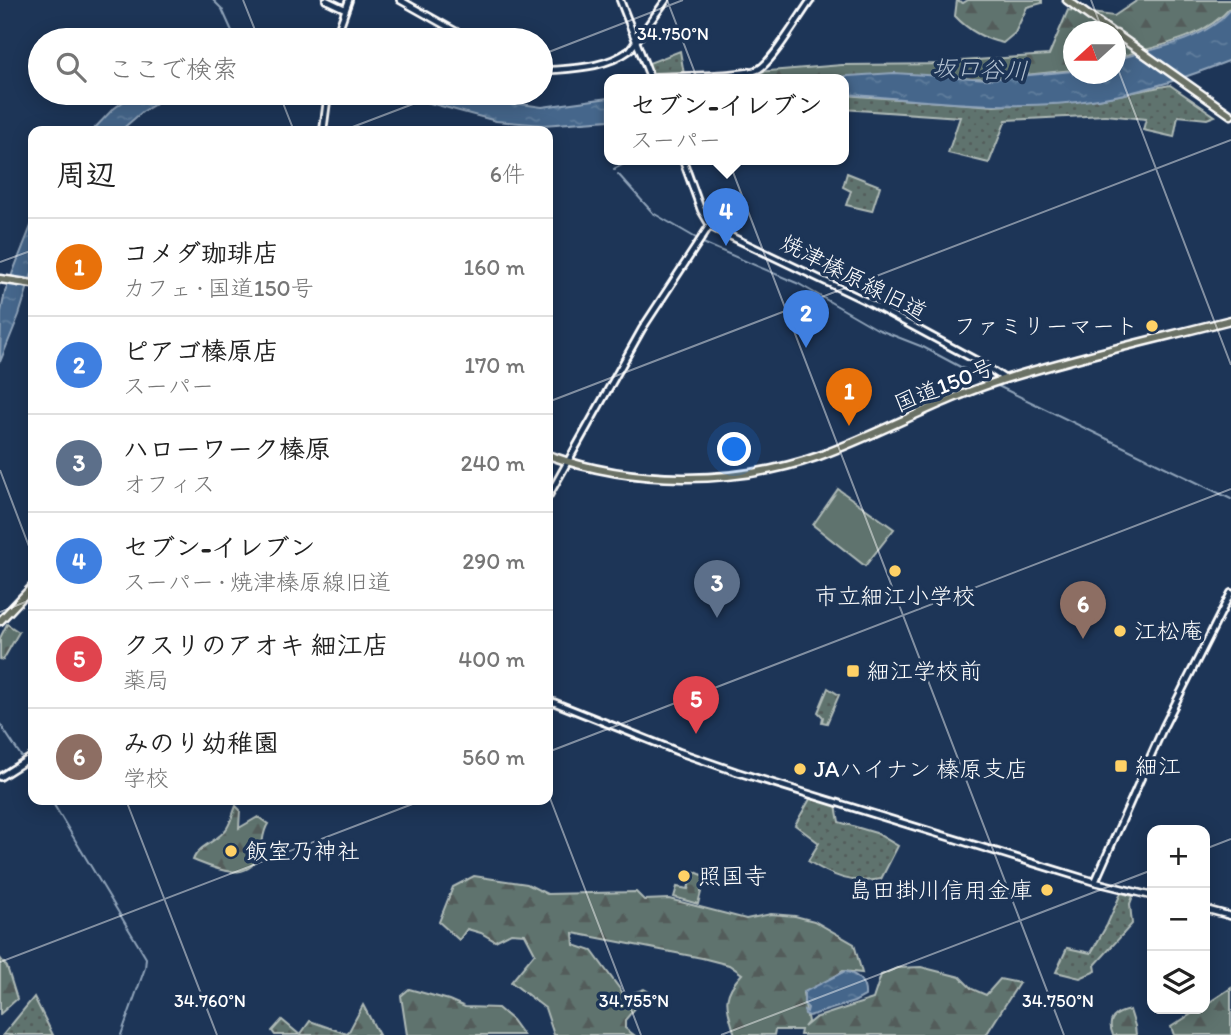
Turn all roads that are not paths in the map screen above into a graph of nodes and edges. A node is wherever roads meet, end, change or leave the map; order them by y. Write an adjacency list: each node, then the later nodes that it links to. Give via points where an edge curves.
1 (326, 0): 8 (street)
2 (349, 0): 8 (street)
3 (400, 0): 11 (street)
4 (620, 0): 12 (street)
5 (666, 0): 12 (street)
6 (811, 0): 16 (street, via 758,70)
7 (1067, 0): 9 (main road)
8 (345, 9): 10 (street)
9 (1096, 21)
10 (339, 28)
11 (450, 28)
12 (636, 41): 14 (street, via 627,52 600,65); 15 (street)
13 (1126, 42): 18 (main road)
14 (553, 70)
15 (649, 74)
16 (735, 74)
17 (326, 105): 19 (street)
18 (1231, 115)
19 (324, 126)
20 (684, 165): 21 (street)
21 (710, 225): 25 (street, 焼津榛原線旧道, via 873,304); 27 (street, via 642,329)
22 (1, 280): 23 (main road)
23 (28, 283)
24 (1231, 320): 25 (main road, 国道150号)
25 (1005, 379): 27 (main road, 国道150号, via 817,456 775,468 687,478 638,476)
26 (553, 457): 27 (main road, 国道150号)
27 (567, 462): 28 (street)
28 (553, 488)
29 (28, 591): 31 (main road)
30 (1231, 593): 35 (street, via 1168,717)
31 (0, 621)
32 (553, 702): 35 (street, via 713,764)
33 (28, 760): 34 (street)
34 (0, 777)
35 (1095, 882): 36 (street)
36 (1147, 895)
37 (1210, 910): 38 (street)
38 (1231, 916)

